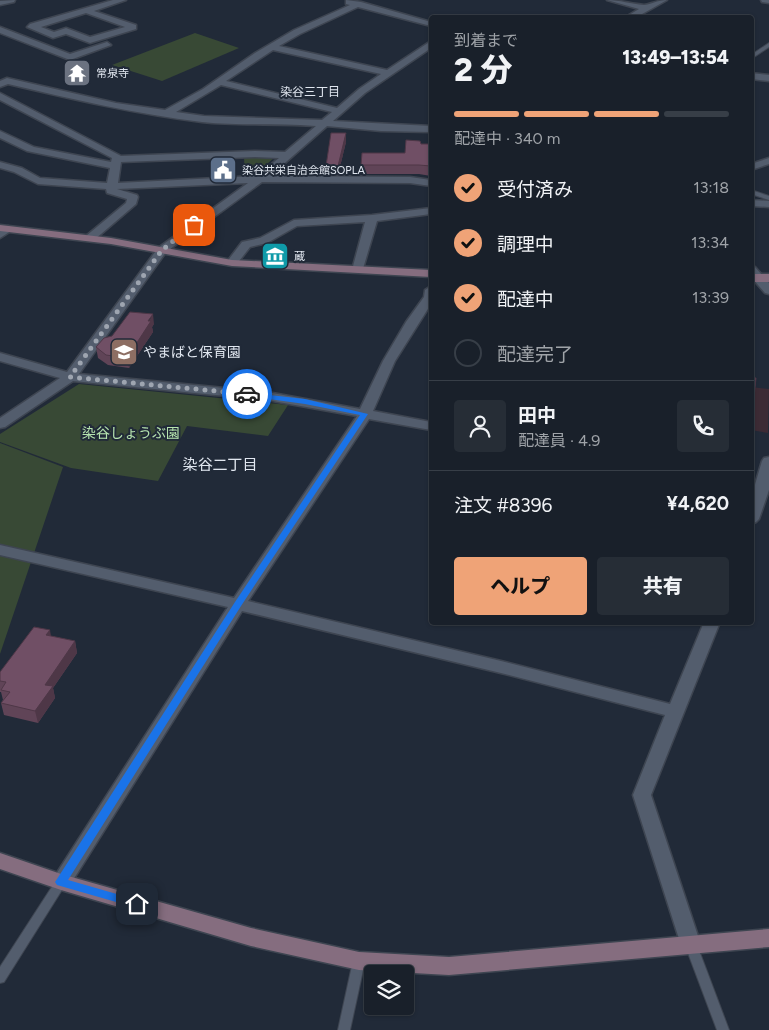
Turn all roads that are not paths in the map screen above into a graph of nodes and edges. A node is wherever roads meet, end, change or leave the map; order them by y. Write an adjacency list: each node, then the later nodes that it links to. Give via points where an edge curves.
1 (11, 0): 7 (street)
2 (122, 0): 10 (street)
3 (343, 0): 8 (street)
4 (611, 0): 6 (street)
5 (663, 0): 9 (street)
6 (623, 1): 9 (street)
7 (0, 3)
8 (358, 4): 12 (street); 20 (street)
9 (647, 8): 11 (street)
10 (88, 11): 13 (street); 13 (street, via 133,27 90,40 66,31 53,35)
11 (634, 15)
12 (429, 23)
13 (33, 26): 15 (street)
14 (0, 30): 15 (street)
15 (12, 34): 16 (street); 17 (street, via 70,57)
16 (0, 39)
17 (125, 39)
18 (429, 45): 22 (street)
19 (769, 45): 21 (lane)
20 (272, 47): 22 (street); 25 (street)
21 (754, 56)
22 (388, 74): 28 (street, via 362,90)
23 (754, 76): 24 (street)
24 (769, 78)
25 (219, 82): 28 (street); 29 (street)
26 (0, 84): 29 (street, via 8,81)
27 (0, 96): 35 (street, via 117,157)
28 (339, 112): 30 (street)
29 (165, 114): 30 (street, via 204,119)
30 (325, 123): 31 (street); 33 (street)
31 (429, 129)
32 (0, 134): 35 (street, via 31,149 68,158)
33 (288, 155): 35 (street); 38 (street)
34 (769, 161): 37 (street)
35 (116, 162): 40 (street)
36 (0, 165): 40 (street, via 38,181)
37 (754, 166)
38 (260, 178): 39 (street); 40 (street); 49 (street)
39 (429, 183)
40 (112, 186): 48 (street, via 111,191 133,197 131,204)
41 (754, 193): 42 (lane)
42 (769, 198)
43 (754, 203): 44 (street)
44 (769, 204)
45 (429, 212): 46 (street)
46 (372, 218): 50 (street, via 294,223 263,241 246,244); 51 (street)
47 (3, 230): 48 (street)
48 (90, 238): 49 (street)
49 (162, 250): 50 (street); 57 (street)
50 (232, 263): 51 (street)
51 (358, 270): 52 (street)
52 (429, 274)
53 (760, 278): 54 (street)
54 (769, 290)
55 (429, 298): 58 (street, via 389,361)
56 (0, 357): 57 (street)
57 (70, 377): 58 (street, via 258,395); 59 (street)
58 (365, 414): 60 (street); 65 (street)
59 (0, 424)
60 (429, 426)
61 (769, 461): 62 (street)
62 (761, 489): 63 (street)
63 (754, 510)
64 (0, 550): 65 (street)
65 (238, 604): 67 (street); 69 (street)
66 (711, 625): 67 (street)
67 (676, 712): 71 (street, via 642,795)
68 (0, 861): 69 (street)
69 (61, 882): 72 (street, via 251,937); 73 (lane)
70 (769, 938): 71 (street)
71 (691, 945): 72 (street, via 449,966); 75 (lane)
72 (359, 962): 74 (lane)
73 (0, 978)
74 (344, 1030)
75 (723, 1030)

